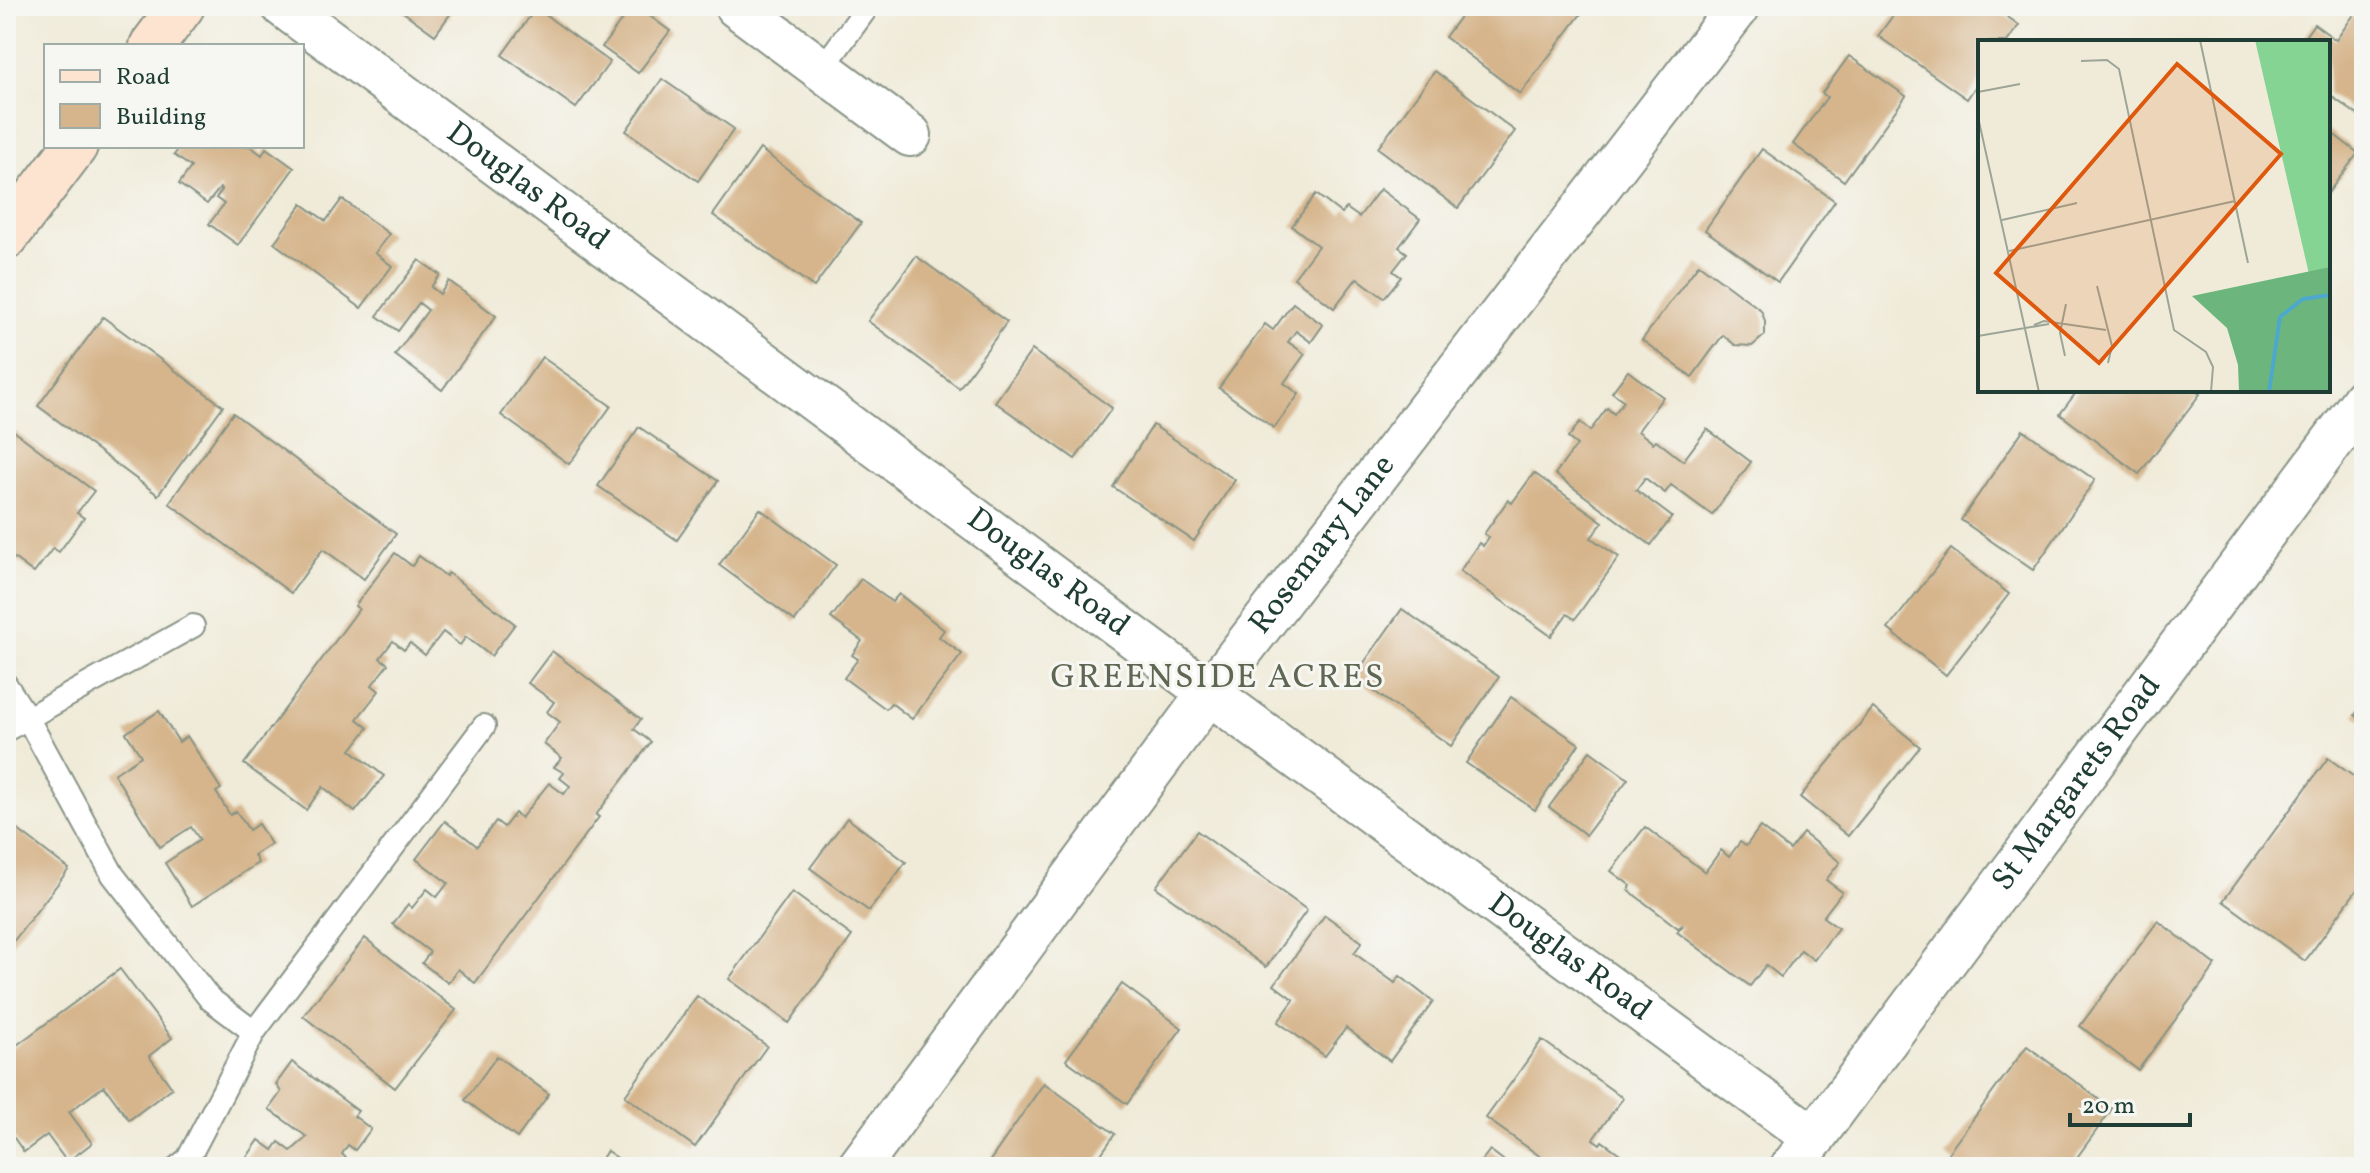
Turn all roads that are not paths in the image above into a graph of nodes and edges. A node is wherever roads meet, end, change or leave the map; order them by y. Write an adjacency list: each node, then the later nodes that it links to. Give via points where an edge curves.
1 (182, 6): 6 (main road)
2 (283, 6): 14 (street, Douglas Road)
3 (736, 6): 7 (street)
4 (868, 6): 7 (lane)
5 (1739, 6): 14 (street, Rosemary Lane)
6 (154, 44)
7 (822, 69): 8 (street)
8 (910, 135)
9 (73, 148): 10 (main road)
10 (6, 237)
11 (2364, 399): 19 (street, St Margarets Road)
12 (193, 626): 15 (lane)
13 (6, 685): 15 (lane)
14 (1209, 693): 19 (street, Douglas Road); 21 (street, Rosemary Lane)
15 (28, 719): 17 (lane); 18 (lane, via 113,875 210,999)
16 (484, 726): 18 (lane)
17 (6, 730)
18 (254, 1032): 20 (lane, via 188,1159)
19 (1803, 1152)
20 (178, 1167)
21 (859, 1167)

